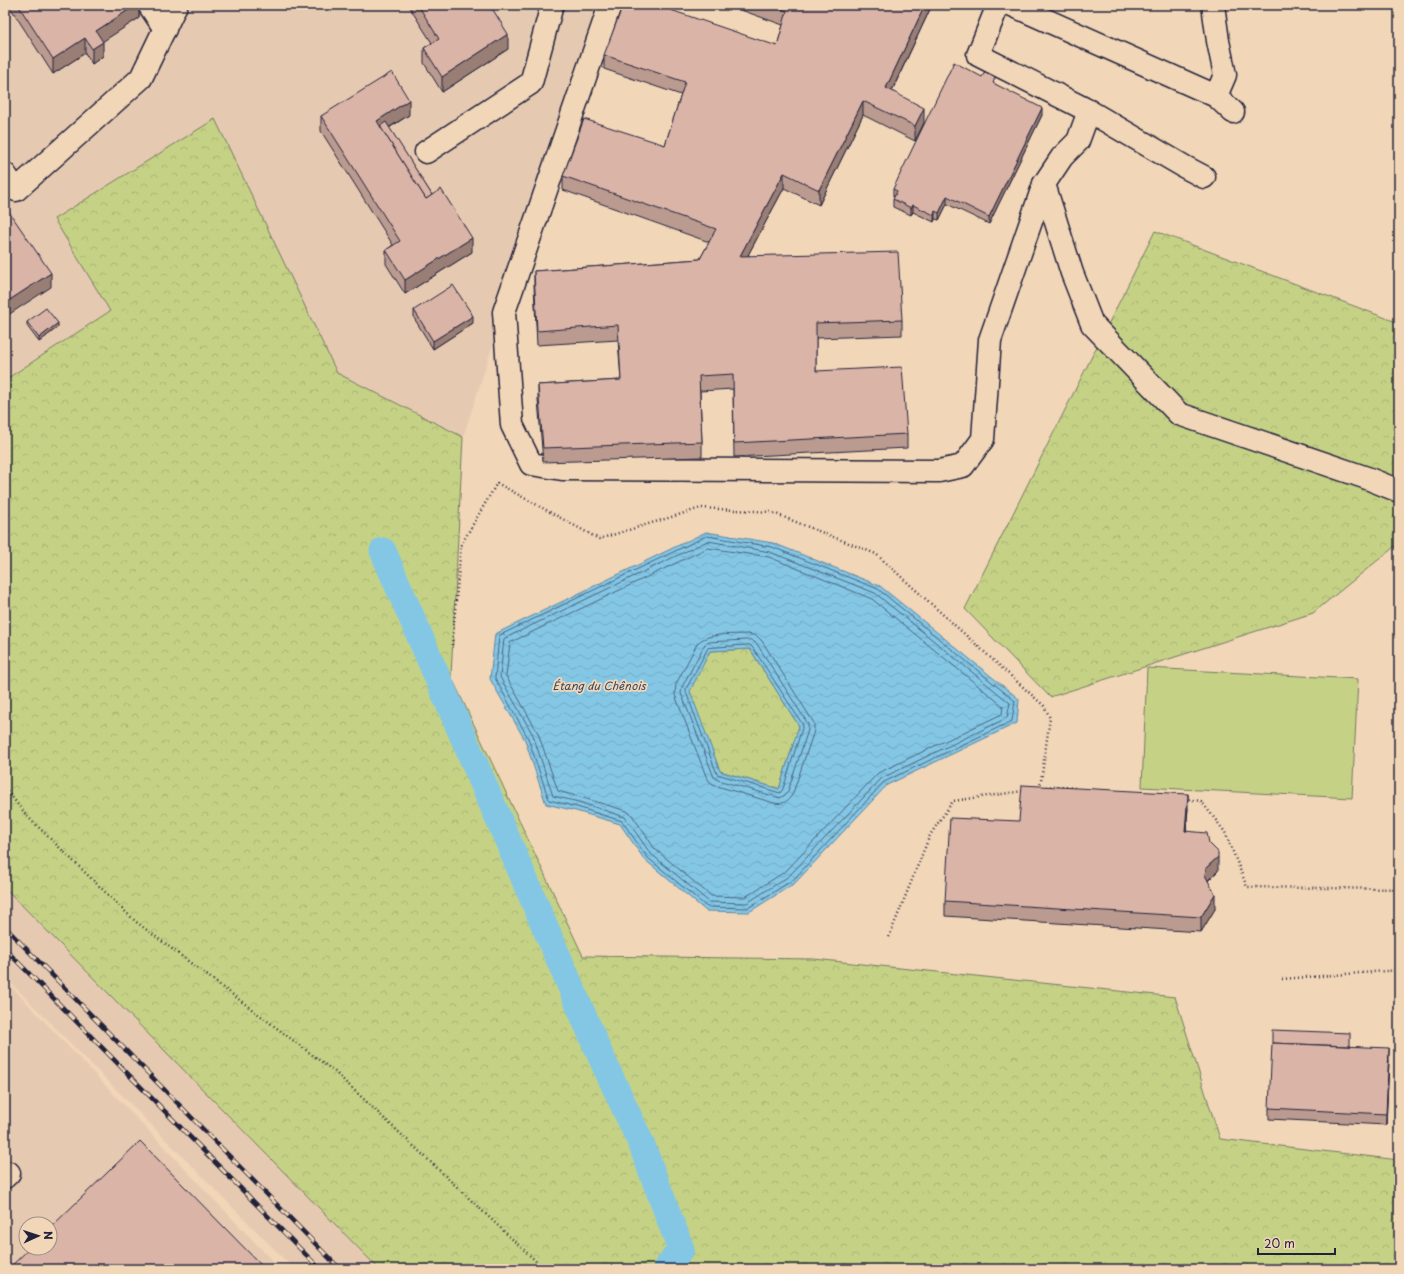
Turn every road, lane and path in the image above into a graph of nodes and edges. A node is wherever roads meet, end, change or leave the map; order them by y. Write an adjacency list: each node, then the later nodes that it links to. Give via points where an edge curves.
1 (149, 5): 8 (lane)
2 (176, 5): 8 (lane)
3 (552, 5): 12 (lane, via 531,83)
4 (610, 5): 15 (lane, via 504,312 512,424 531,464 562,469 939,471 963,466 983,439 990,340)
5 (998, 5): 10 (lane, via 978,55)
6 (1012, 5): 9 (lane)
7 (1213, 5): 9 (lane, via 1225,75)
8 (165, 29): 13 (lane, via 141,78 16,190)
9 (1216, 96): 11 (lane)
10 (1089, 111): 14 (lane); 15 (lane, via 1078,141 1062,158)
11 (1233, 112)
12 (426, 152)
13 (5, 174)
14 (1204, 176)
15 (1044, 184): 16 (lane, via 1072,274 1092,324 1179,414)
16 (1399, 491)
17 (452, 645): 19 (path, via 461,545 497,483 599,539 701,508 771,512 876,554 1044,706 1050,718)
18 (5, 788): 28 (path, via 27,816 135,921 335,1072)
19 (1040, 788): 20 (path); 21 (path)
20 (1077, 788)
21 (1033, 789)
22 (1026, 790): 25 (path, via 953,801 930,835)
23 (1178, 798): 24 (path, via 1201,801 1206,807 1225,832 1247,887)
24 (1399, 889)
25 (889, 937)
26 (1399, 970): 27 (path)
27 (1282, 979)
28 (544, 1269)

